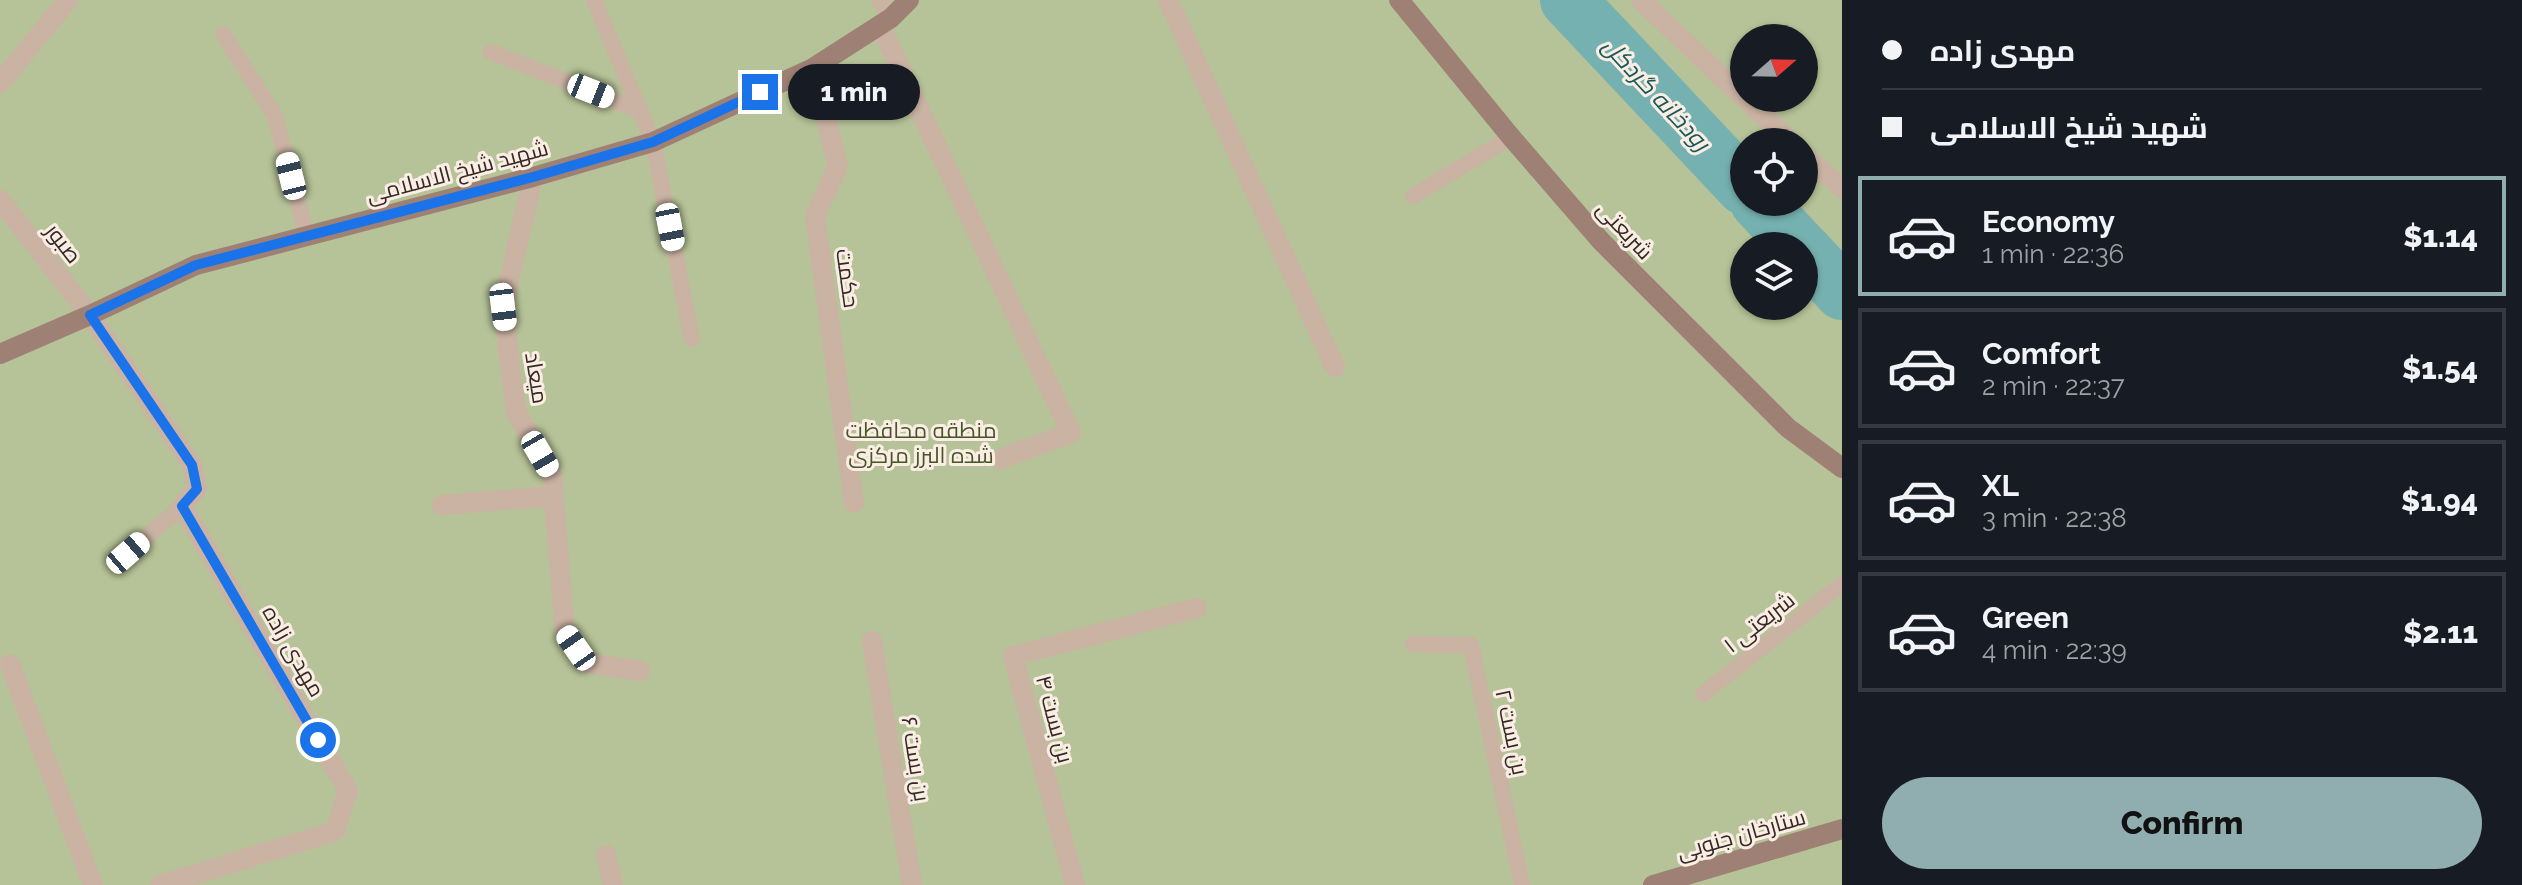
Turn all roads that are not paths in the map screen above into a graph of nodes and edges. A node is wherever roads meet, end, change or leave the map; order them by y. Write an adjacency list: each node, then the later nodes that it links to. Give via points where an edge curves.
1 (68, 0): 12 (street)
2 (594, 0): 14 (lane)
3 (879, 0): 8 (lane)
4 (909, 0): 8 (street, شهید شیخ الاسلامی)
5 (1168, 0): 28 (street)
6 (1399, 0): 17 (street, شریعتی)
7 (1641, 0): 13 (street)
8 (886, 22): 11 (street, شهید شیخ الاسلامی); 29 (street, via 1071,433)
9 (223, 34): 24 (lane, via 275,116)
10 (491, 52): 14 (lane)
11 (813, 68): 18 (street, شهید شیخ الاسلامی); 32 (street, حکمت, via 838,166 815,216)
12 (0, 83)
13 (1730, 85)
14 (641, 111): 18 (lane)
15 (1759, 112): 16 (street)
16 (1776, 128)
17 (1511, 137): 22 (lane); 30 (street, شریعتی, via 1601,241 1788,428)
18 (653, 142): 20 (street, شهید شیخ الاسلامی); 26 (lane)
19 (1818, 167): 21 (street)
20 (533, 177): 24 (street, شهید شیخ الاسلامی); 31 (street, میعاد, via 503,307 516,412 552,475)
21 (1842, 188)
22 (1413, 196)
23 (0, 200): 25 (street, صبور)
24 (307, 236): 25 (street, شهید شیخ الاسلامی, via 196,265)
25 (90, 315): 27 (street, شهید شیخ الاسلامی); 34 (street, صبور, via 192,465 197,489)
26 (692, 339)
27 (0, 354)
28 (1335, 367)
29 (1000, 459)
30 (1842, 468)
31 (553, 496): 33 (street); 41 (street, میعاد, via 565,632 587,663)
32 (854, 503)
33 (442, 505)
34 (182, 506): 35 (lane); 46 (street, مهدی زاده, via 348,791 335,831)
35 (128, 553)
36 (1842, 584): 42 (lane, شریعتی ۱)
37 (1197, 608): 49 (street, بن بست ۴, via 1013,656)
38 (872, 641): 48 (street, بن بست ۶)
39 (1413, 644): 50 (lane, بن بست ۲, via 1471,645)
40 (10, 664): 45 (street)
41 (640, 671)
42 (1703, 694)
43 (1842, 829): 51 (street, ستارخان جنوبی)
44 (606, 855): 47 (street)
45 (93, 885)
46 (161, 885)
47 (613, 885)
48 (912, 885)
49 (1075, 885)
50 (1522, 885)
51 (1653, 885)

